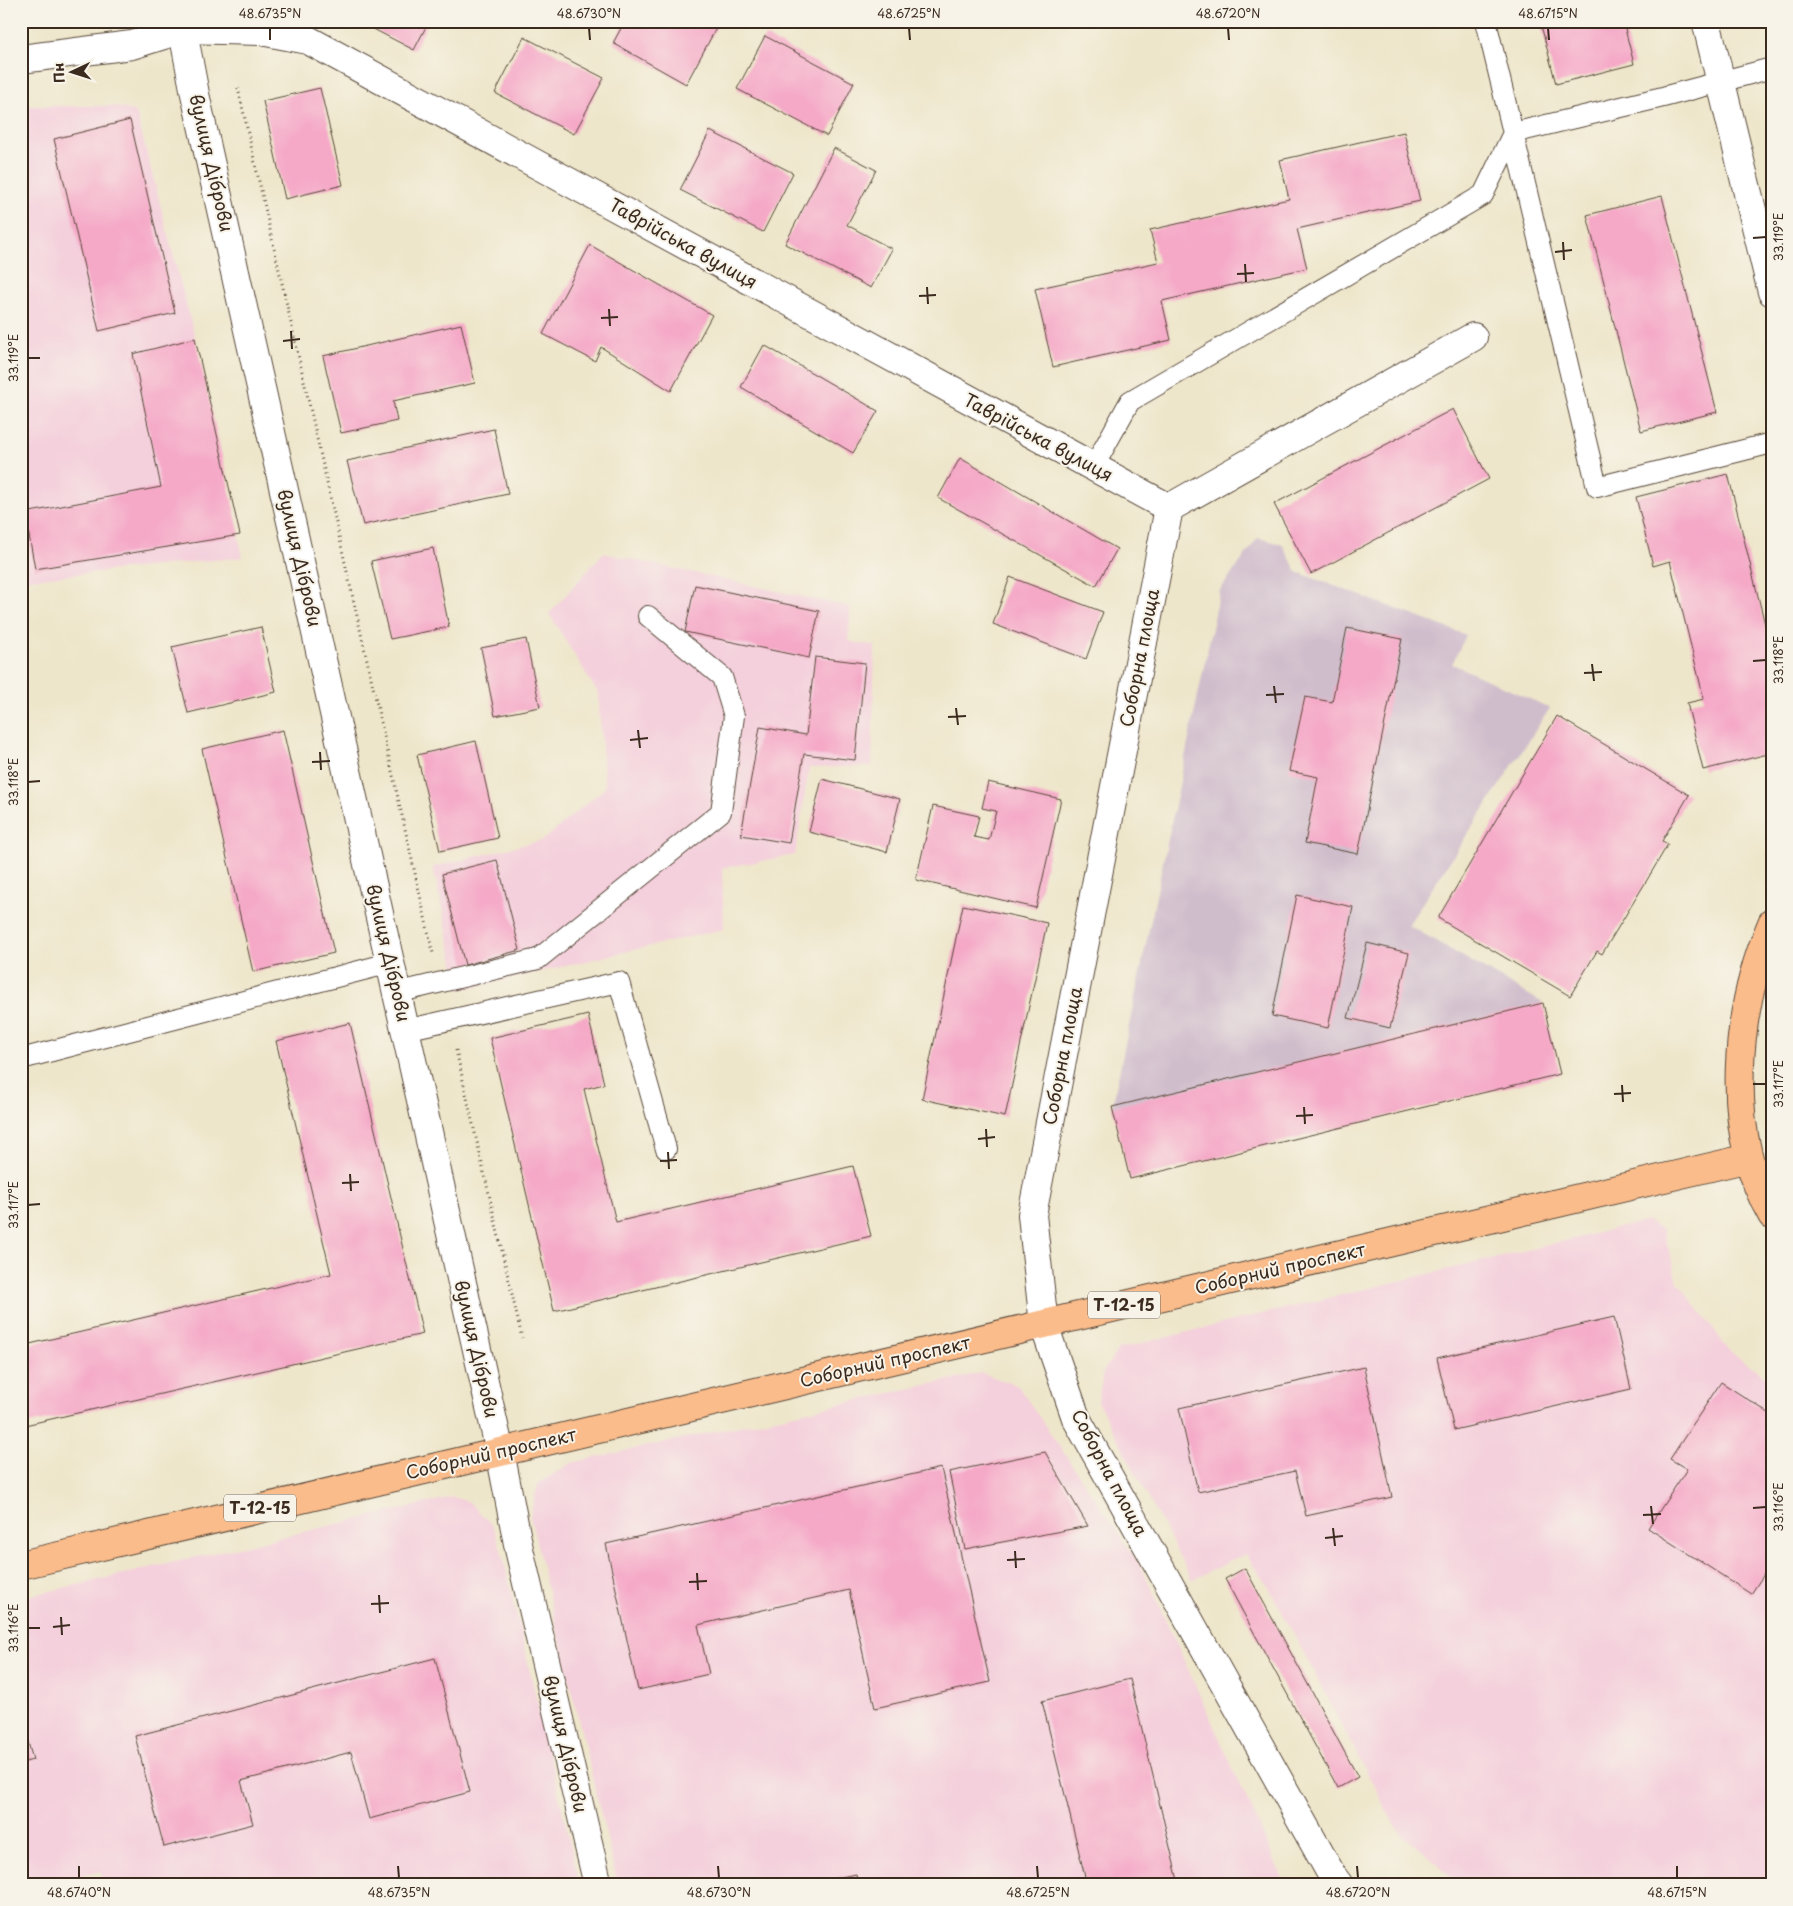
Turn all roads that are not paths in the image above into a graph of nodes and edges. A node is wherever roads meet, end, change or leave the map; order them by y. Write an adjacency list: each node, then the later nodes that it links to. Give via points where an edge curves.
1 (1486, 21): 7 (lane)
2 (1706, 21): 6 (street)
3 (185, 24): 4 (street, Таврійська вулиця, via 132,45); 11 (street, Таврійська вулиця, via 261,31 308,40); 15 (street, вулиця Діброви, via 195,94)
4 (21, 59)
5 (1772, 68): 6 (lane)
6 (1721, 82): 7 (lane); 8 (street)
7 (1512, 134): 10 (lane, via 1597,487); 11 (lane, via 1483,195 1130,401)
8 (1772, 292)
9 (1473, 337): 12 (street)
10 (1772, 443)
11 (1093, 468): 12 (street, Таврійська вулиця)
12 (1169, 508): 22 (street, Соборна площа, via 1032,1215)
13 (648, 616): 16 (lane, via 722,677 734,716 721,812 538,959)
14 (1772, 923): 20 (main road, via 1747,998 1739,1060 1741,1114)
15 (390, 963): 16 (street, вулиця Діброви); 18 (lane)
16 (396, 993): 17 (street, вулиця Діброви)
17 (405, 1030): 19 (lane, via 620,982); 23 (street, вулиця Діброви)
18 (21, 1059)
19 (666, 1149)
20 (1749, 1158): 21 (main road); 22 (main road, Соборний проспект / Т-12-15)
21 (1772, 1215)
22 (1044, 1324): 23 (main road, Соборний проспект / Т-12-15); 26 (street, Соборна площа, via 1076,1418)
23 (500, 1452): 24 (main road, Соборний проспект / Т-12-15); 25 (street, вулиця Діброви, via 519,1549)
24 (21, 1565)
25 (598, 1885)
26 (1339, 1885)

